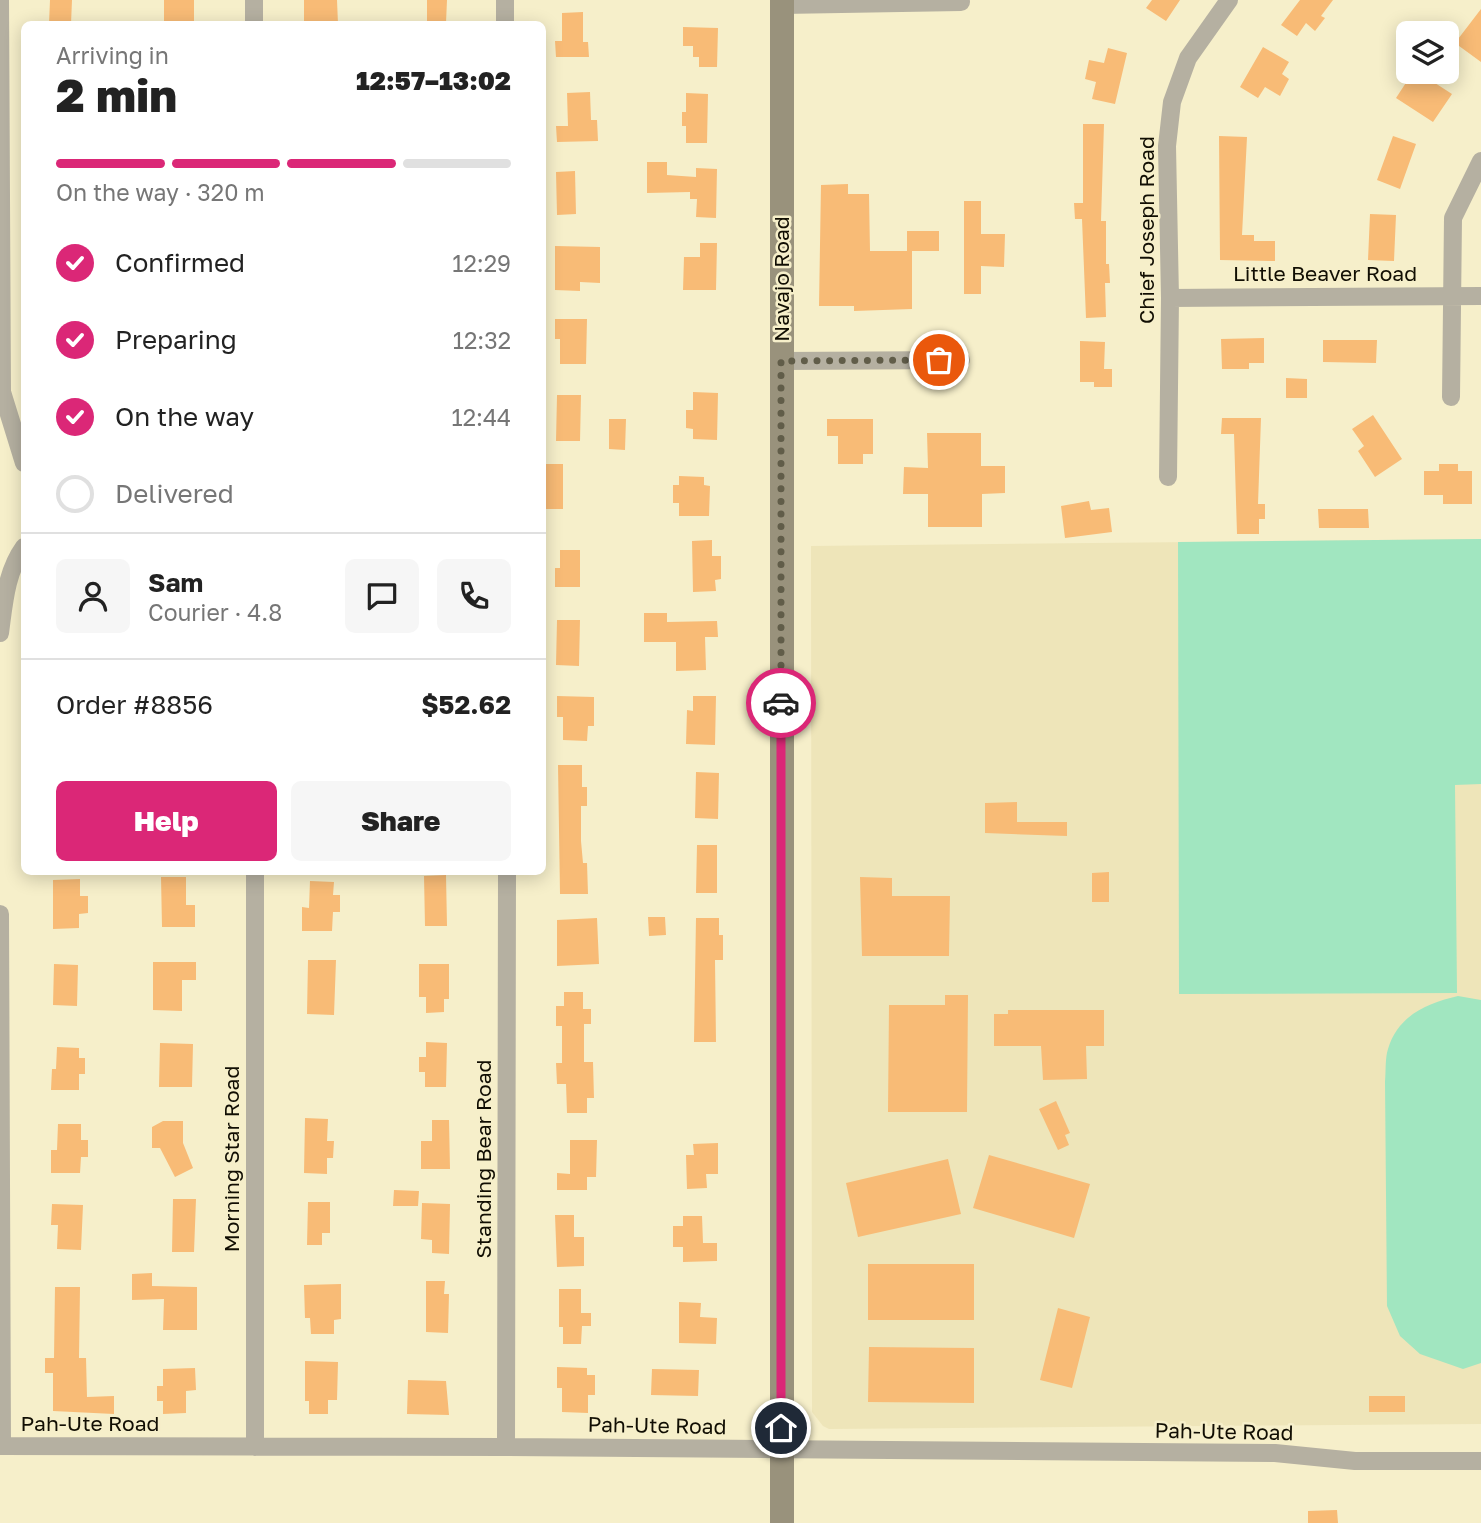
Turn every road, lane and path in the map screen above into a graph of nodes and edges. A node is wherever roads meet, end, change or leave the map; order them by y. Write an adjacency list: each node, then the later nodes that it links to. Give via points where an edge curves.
1 (0, 0): 16 (street, via 2,392)
2 (254, 0): 7 (street)
3 (505, 0): 8 (street)
4 (1229, 0): 12 (street, Chief Joseph Road, via 1188,58 1172,102 1167,146)
5 (961, 2): 6 (street)
6 (782, 3): 14 (main road, Navajo Road)
7 (254, 21)
8 (505, 21)
9 (1481, 161): 10 (street, via 1453,218)
10 (1452, 296): 11 (street, Little Beaver Road); 12 (street, Little Beaver Road); 15 (street)
11 (1481, 296)
12 (1170, 298): 17 (street, Chief Joseph Road)
13 (961, 360): 14 (street)
14 (781, 361): 26 (main road, Navajo Road)
15 (1451, 397)
16 (21, 453)
17 (1168, 477)
18 (21, 551): 19 (street, via 5,594)
19 (0, 633)
20 (255, 875): 24 (street, Morning Star Road)
21 (507, 875): 25 (street, Standing Bear Road)
22 (0, 914): 23 (street)
23 (1, 1446): 24 (street, Pah-Ute Road)
24 (254, 1447): 25 (street, Pah-Ute Road)
25 (506, 1447): 26 (street, Pah-Ute Road)
26 (781, 1451): 27 (street, Pah-Ute Road, via 1275,1453 1355,1461); 28 (main road, Navajo Road)
27 (1481, 1461)
28 (782, 1523)

